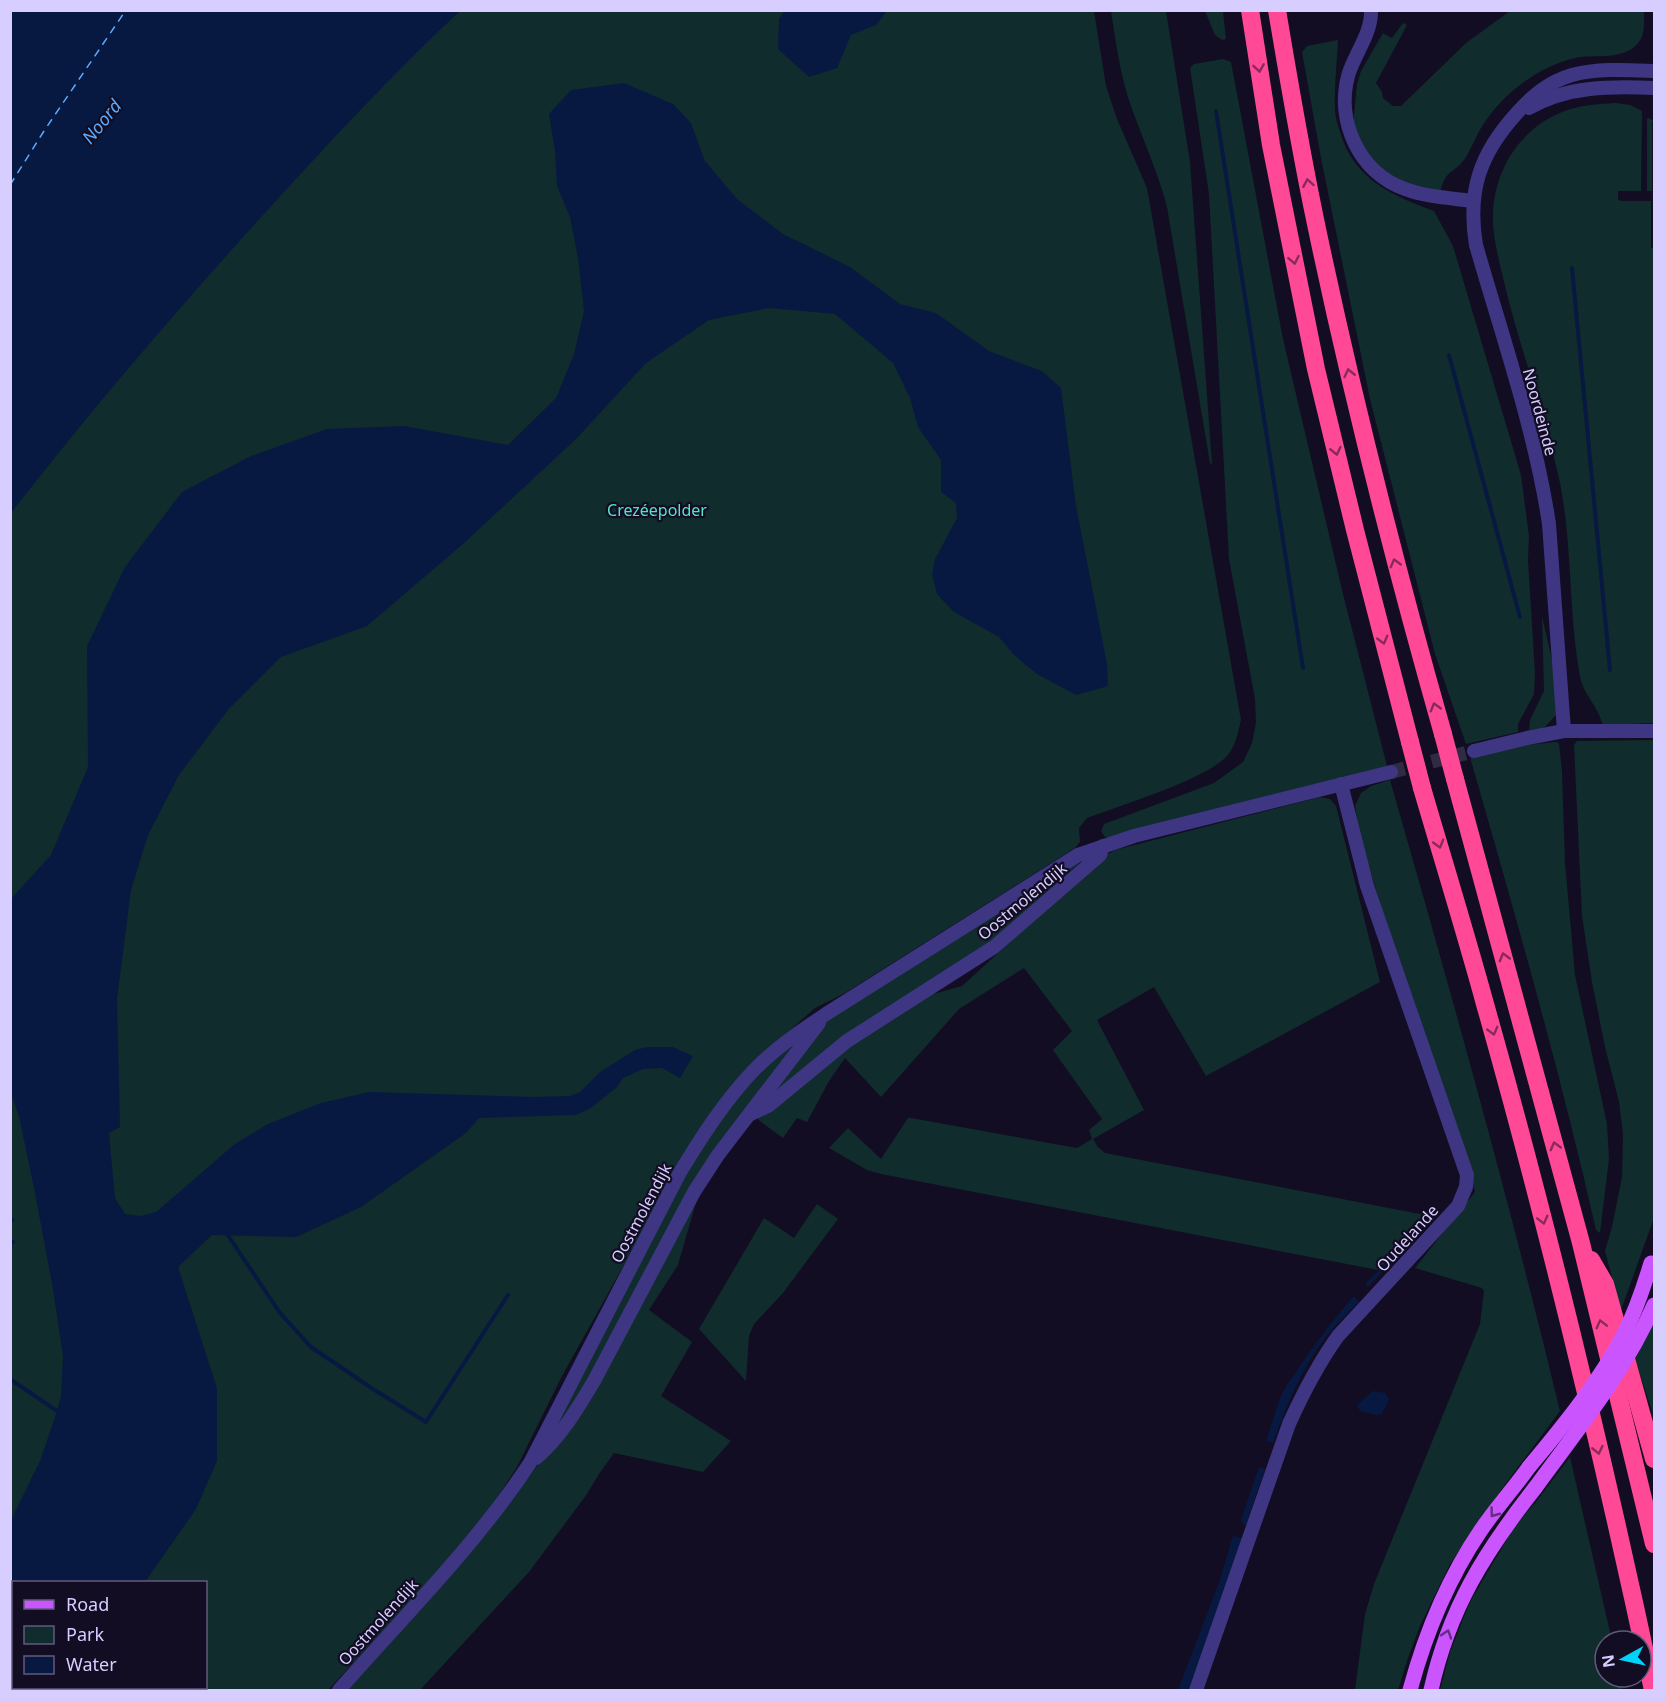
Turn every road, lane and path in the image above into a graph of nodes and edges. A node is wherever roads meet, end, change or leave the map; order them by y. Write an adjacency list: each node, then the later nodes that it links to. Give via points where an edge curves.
1 (1250, 10): 26 (highway, one-way to 26, bridge, via 1271,145 1355,530 1422,788 1486,1004 1542,1218)
2 (1277, 10): 16 (highway, one-way to 2, bridge, via 1386,527 1316,223)
3 (1371, 10): 7 (street, via 1345,90 1349,131 1358,151 1372,168 1402,189)
4 (1654, 71): 6 (street, Noordeinde, via 1572,75 1533,95)
5 (1654, 88): 6 (street, Noordeinde, via 1592,88 1563,93 1543,99)
6 (1514, 116): 7 (street, Noordeinde, via 1486,154)
7 (1473, 201): 9 (street, Noordeinde, via 1476,245 1533,443 1545,499)
8 (1654, 730): 9 (street)
9 (1564, 731): 10 (street)
10 (1474, 751)
11 (1391, 772): 12 (street, Oostmolendijk)
12 (1341, 784): 13 (street, Oostmolendijk); 23 (street, Oudelande, via 1367,886 1467,1175 1466,1187 1458,1206 1338,1336 1310,1379 1289,1424)
13 (1103, 846): 14 (street, Oostmolendijk, via 1078,855); 15 (street, Oostmolendijk, via 1100,855 994,947 847,1041 768,1106)
14 (826, 1014): 15 (street, Oostmolendijk); 20 (street, Oostmolendijk, via 757,1068 701,1137)
15 (746, 1117): 20 (street, Oostmolendijk, via 694,1192 582,1403)
16 (1581, 1243): 19 (highway, via 1605,1284); 21 (highway, one-way to 16)
17 (1653, 1257): 24 (main road, one-way to 24, bridge, via 1635,1308 1611,1357 1565,1424 1481,1531 1453,1579)
18 (1654, 1305): 25 (main road, one-way to 18, bridge, via 1451,1622 1472,1577 1504,1527 1608,1389)
19 (1654, 1459)
20 (530, 1463): 22 (street, Oostmolendijk, via 467,1549)
21 (1654, 1544)
22 (339, 1690)
23 (1196, 1690)
24 (1410, 1690)
25 (1431, 1690)
26 (1652, 1690)

